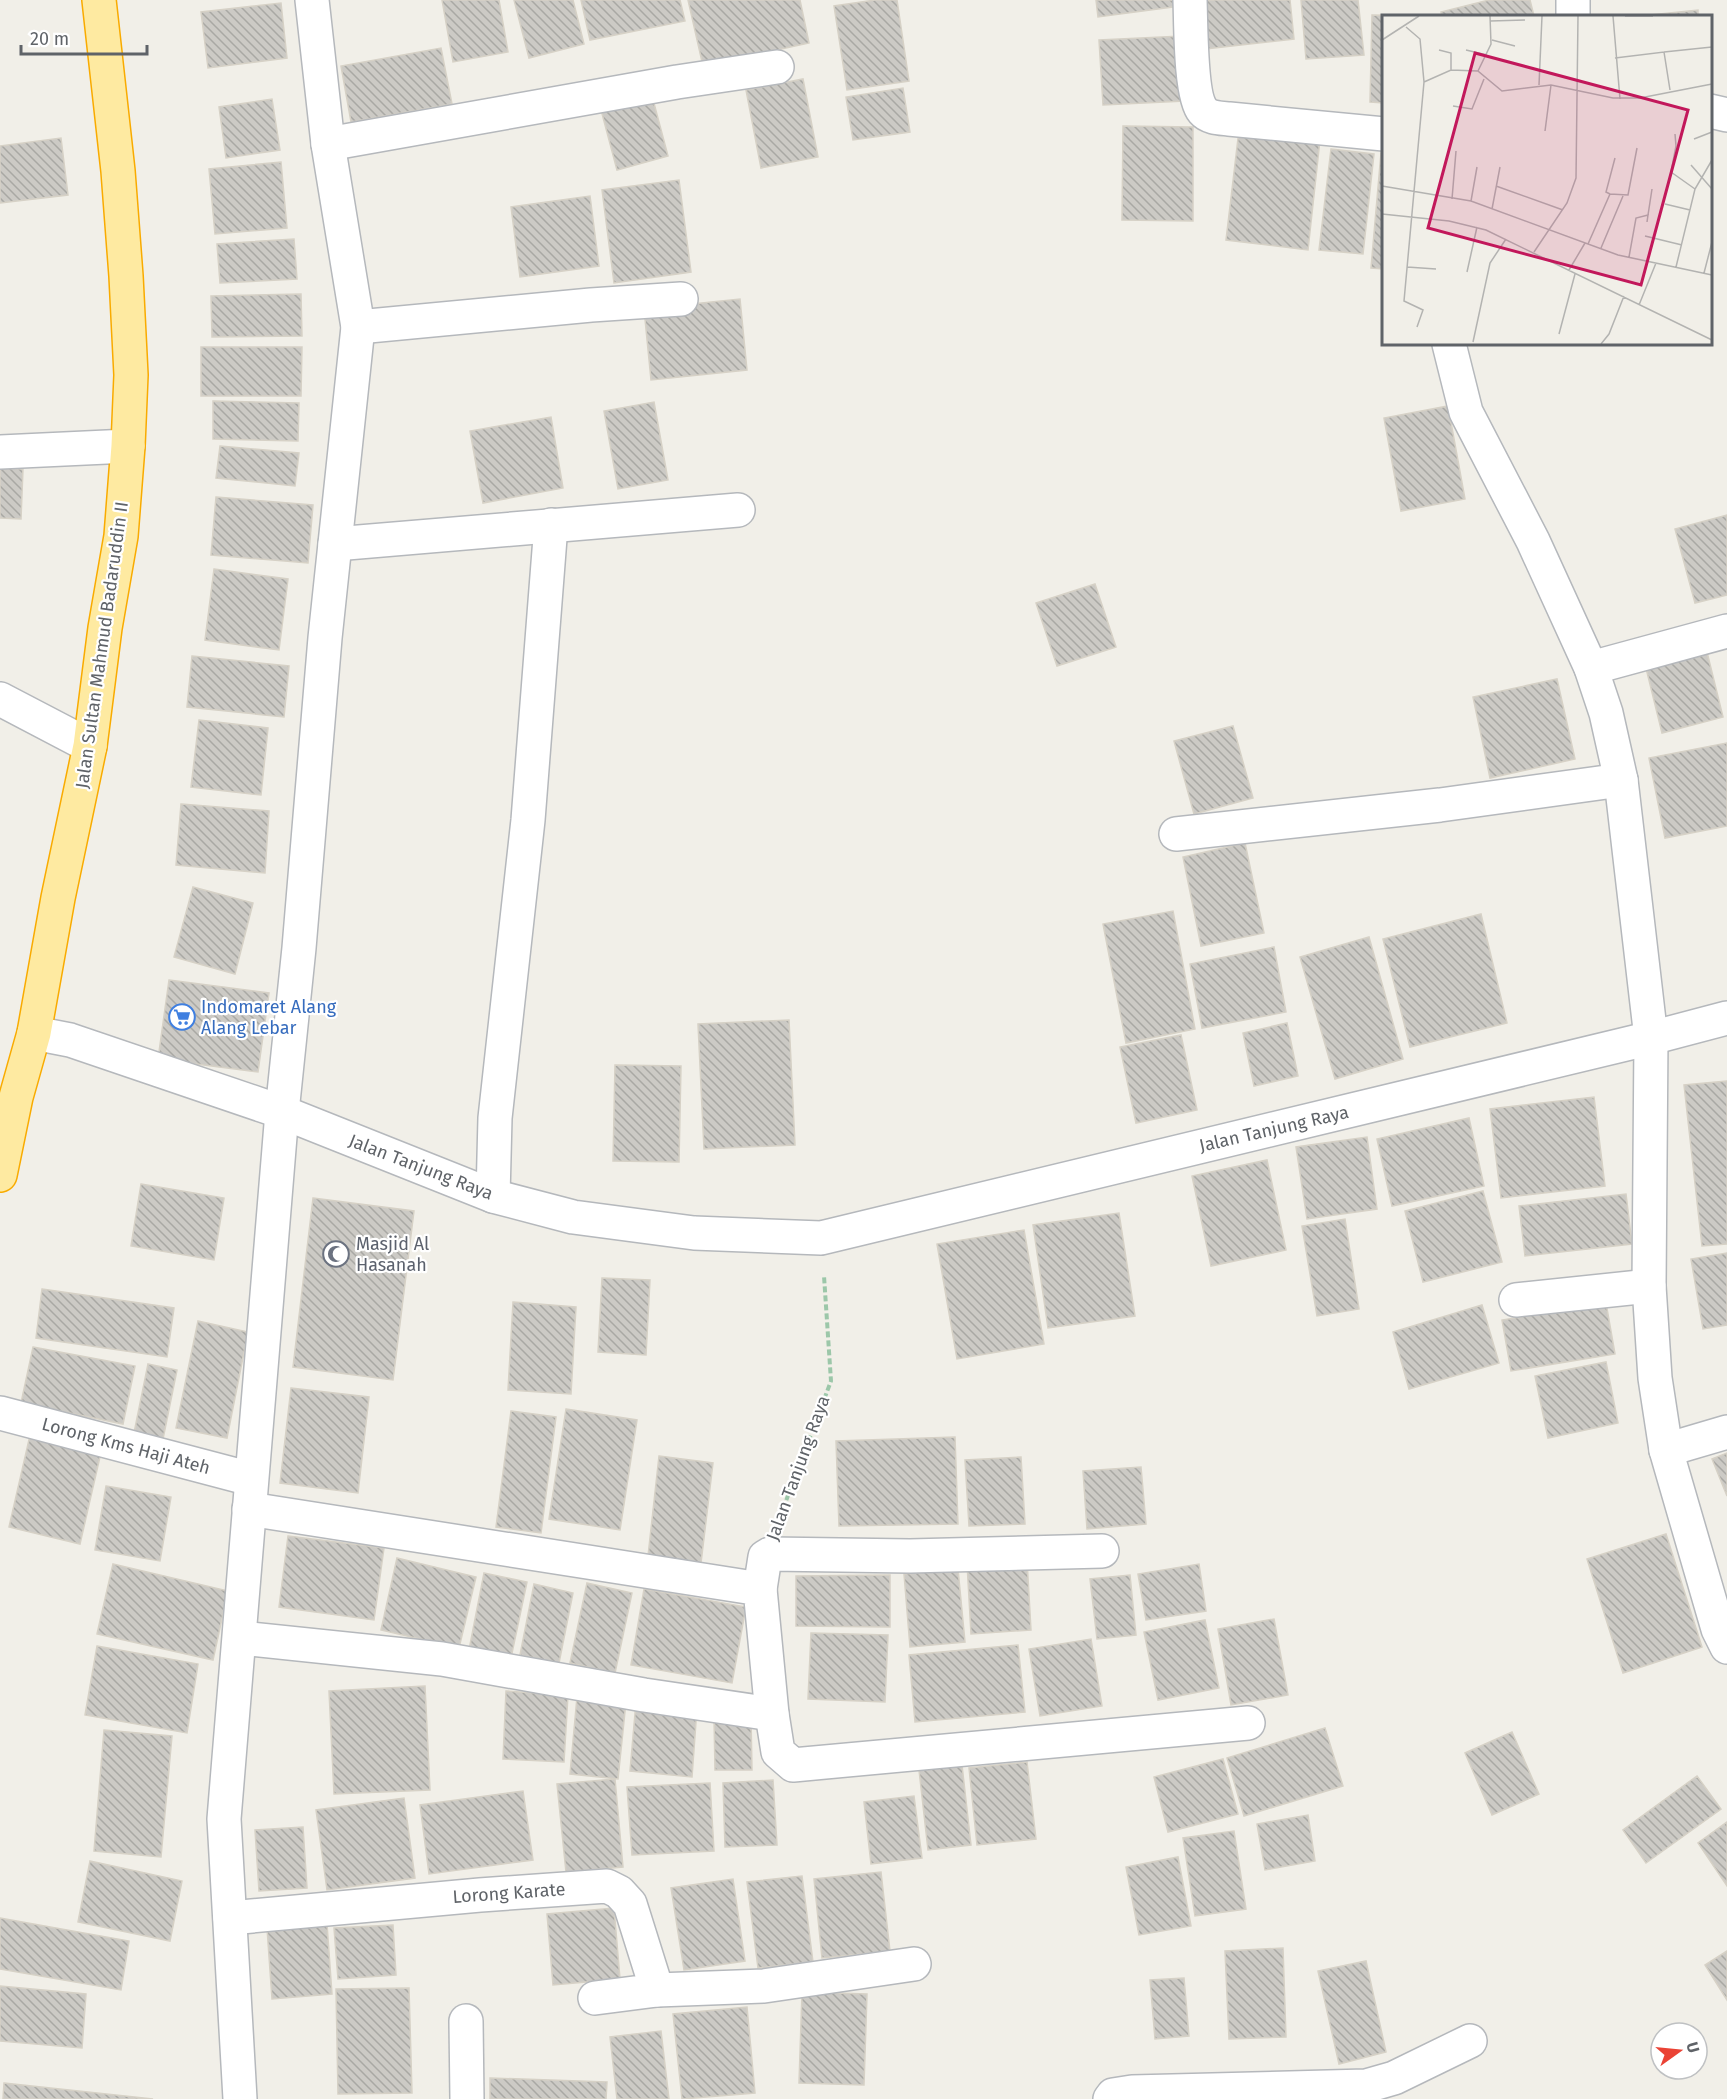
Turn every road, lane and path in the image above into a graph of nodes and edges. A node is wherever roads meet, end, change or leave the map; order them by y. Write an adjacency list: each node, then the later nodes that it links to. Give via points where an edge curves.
1 (99, 0): 14 (highway, Jalan Sultan Mahmud Badaruddin II, via 126,276 131,375)
2 (312, 0): 10 (street)
3 (1190, 0): 9 (street, via 1194,83 1198,104 1211,117)
4 (1572, 0): 5 (street)
5 (1573, 15)
6 (777, 67): 10 (street)
7 (1712, 112): 8 (street)
8 (1727, 116)
9 (1382, 134)
10 (328, 144): 12 (street)
11 (681, 299): 12 (street)
12 (358, 327): 18 (street)
13 (1449, 345): 20 (street, via 1466,412 1533,541)
14 (128, 446): 15 (street); 22 (highway, Jalan Sultan Mahmud Badaruddin II, via 121,536)
15 (0, 452)
16 (738, 510): 17 (street)
17 (551, 525): 18 (street); 30 (street, via 528,820 495,1118)
18 (335, 544): 28 (street)
19 (1727, 631): 20 (street)
20 (1591, 668): 23 (street)
21 (0, 699): 22 (street)
22 (90, 746): 26 (highway, Jalan Sultan Mahmud Badaruddin II)
23 (1621, 780): 24 (street, via 1440,805); 27 (street)
24 (1176, 834)
25 (1727, 1018): 27 (street, Jalan Tanjung Raya)
26 (34, 1032): 28 (street, Jalan Tanjung Raya, via 70,1040); 29 (highway, Jalan Sultan Mahmud Badaruddin II)
27 (1651, 1038): 31 (street, Jalan Tanjung Raya); 32 (street)
28 (282, 1112): 30 (street, Jalan Tanjung Raya); 37 (street)
29 (0, 1175)
30 (493, 1196): 31 (street, Jalan Tanjung Raya, via 573,1217 694,1233)
31 (821, 1238): 39 (path, Jalan Tanjung Raya, via 831,1381)
32 (1649, 1286): 33 (street); 36 (street, via 1655,1378)
33 (1516, 1300)
34 (0, 1413): 37 (street, Lorong Kms Haji Ateh)
35 (1727, 1432): 36 (street)
36 (1666, 1450): 42 (street, via 1718,1629)
37 (250, 1494): 40 (street, Lorong Kms Haji Ateh); 41 (street)
38 (1102, 1551): 39 (street)
39 (765, 1557): 40 (street, Jalan Tanjung Raya)
40 (760, 1590): 43 (street, Jalan Tanjung Raya)
41 (240, 1638): 43 (street, via 442,1659); 45 (street, via 224,1819)
42 (1727, 1647)
43 (772, 1714): 44 (street, Jalan Tanjung Raya, via 778,1752 793,1765)
44 (1248, 1723)
45 (230, 1918): 47 (street, Lorong Karate, via 607,1886 630,1904); 51 (street)
46 (914, 1964): 47 (street, via 764,1986)
47 (657, 1990): 48 (street)
48 (595, 1998)
49 (466, 2021): 52 (street)
50 (1470, 2041): 53 (street, via 1394,2078 1366,2086 1132,2092)
51 (240, 2099)
52 (467, 2099)
53 (1110, 2099)

